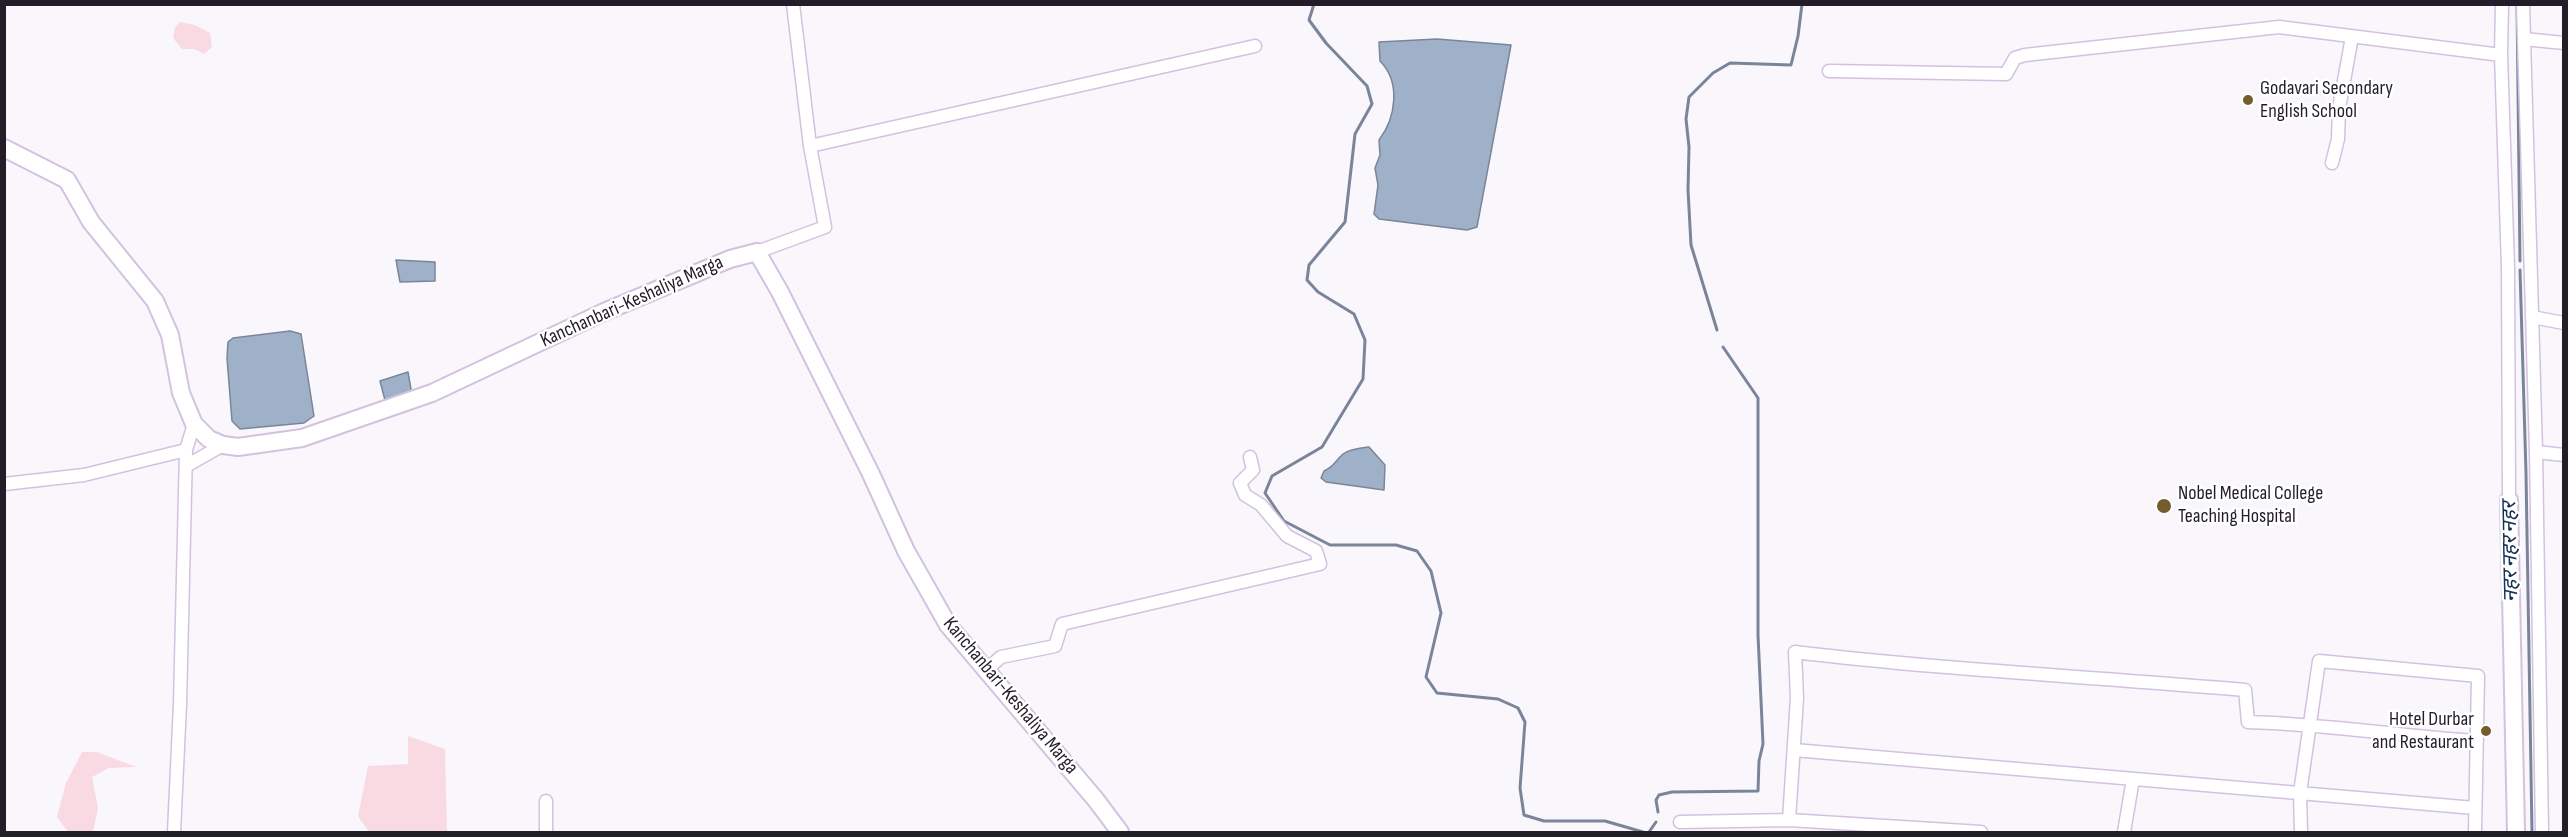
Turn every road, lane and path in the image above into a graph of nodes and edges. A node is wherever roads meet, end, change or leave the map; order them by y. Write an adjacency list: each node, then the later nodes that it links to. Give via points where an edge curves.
1 (793, 4): 10 (street)
2 (2502, 4): 8 (street)
3 (2523, 4): 5 (street)
4 (2352, 37): 8 (street); 9 (street, via 2278,27 2025,55 2015,58 2006,74); 12 (street)
5 (2524, 39): 6 (street); 14 (street)
6 (2564, 43)
7 (1255, 46): 10 (street)
8 (2500, 55): 15 (street)
9 (1829, 71)
10 (810, 146): 13 (street, via 825,228)
11 (4, 148): 18 (street, via 67,180 91,222 156,301 170,335 181,393)
12 (2332, 163)
13 (757, 252): 19 (street, Kanchanbari-Keshaliya Marga, via 730,259 604,312 432,393 302,438 238,447); 27 (street, Kanchanbari-Keshaliya Marga, via 871,474 906,551 948,626)
14 (2531, 265): 15 (street); 16 (street)
15 (2508, 267): 26 (street)
16 (2532, 317): 17 (street); 21 (street)
17 (2564, 323)
18 (194, 424): 19 (street, via 209,439); 20 (street)
19 (223, 445): 24 (street)
20 (186, 450): 24 (street); 25 (street, via 84,475)
21 (2536, 452): 22 (street); 45 (street)
22 (2564, 455)
23 (1250, 457): 27 (street, via 1253,470 1240,483 1245,495 1261,505 1287,536 1316,551 1320,564 1062,624 1055,646 1001,657)
24 (186, 466): 37 (street)
25 (4, 484)
26 (2509, 500): 44 (street)
27 (986, 670): 39 (street, Kanchanbari-Keshaliya Marga)
28 (2310, 724): 29 (street); 29 (street, via 2319,661 2478,676); 30 (street, via 2248,722 2245,690 1882,663 1795,652); 32 (street)
29 (2476, 741): 34 (street)
30 (1794, 750): 31 (street); 35 (street)
31 (2133, 779): 32 (street); 41 (street)
32 (2300, 793): 34 (street); 42 (street)
33 (546, 801): 38 (street)
34 (2475, 808): 43 (street)
35 (1789, 820): 36 (street); 40 (street)
36 (1680, 822)
37 (174, 832)
38 (546, 832)
39 (1120, 832)
40 (1981, 832)
41 (2124, 832)
42 (2301, 832)
43 (2475, 832)
44 (2516, 832)
45 (2542, 832)

